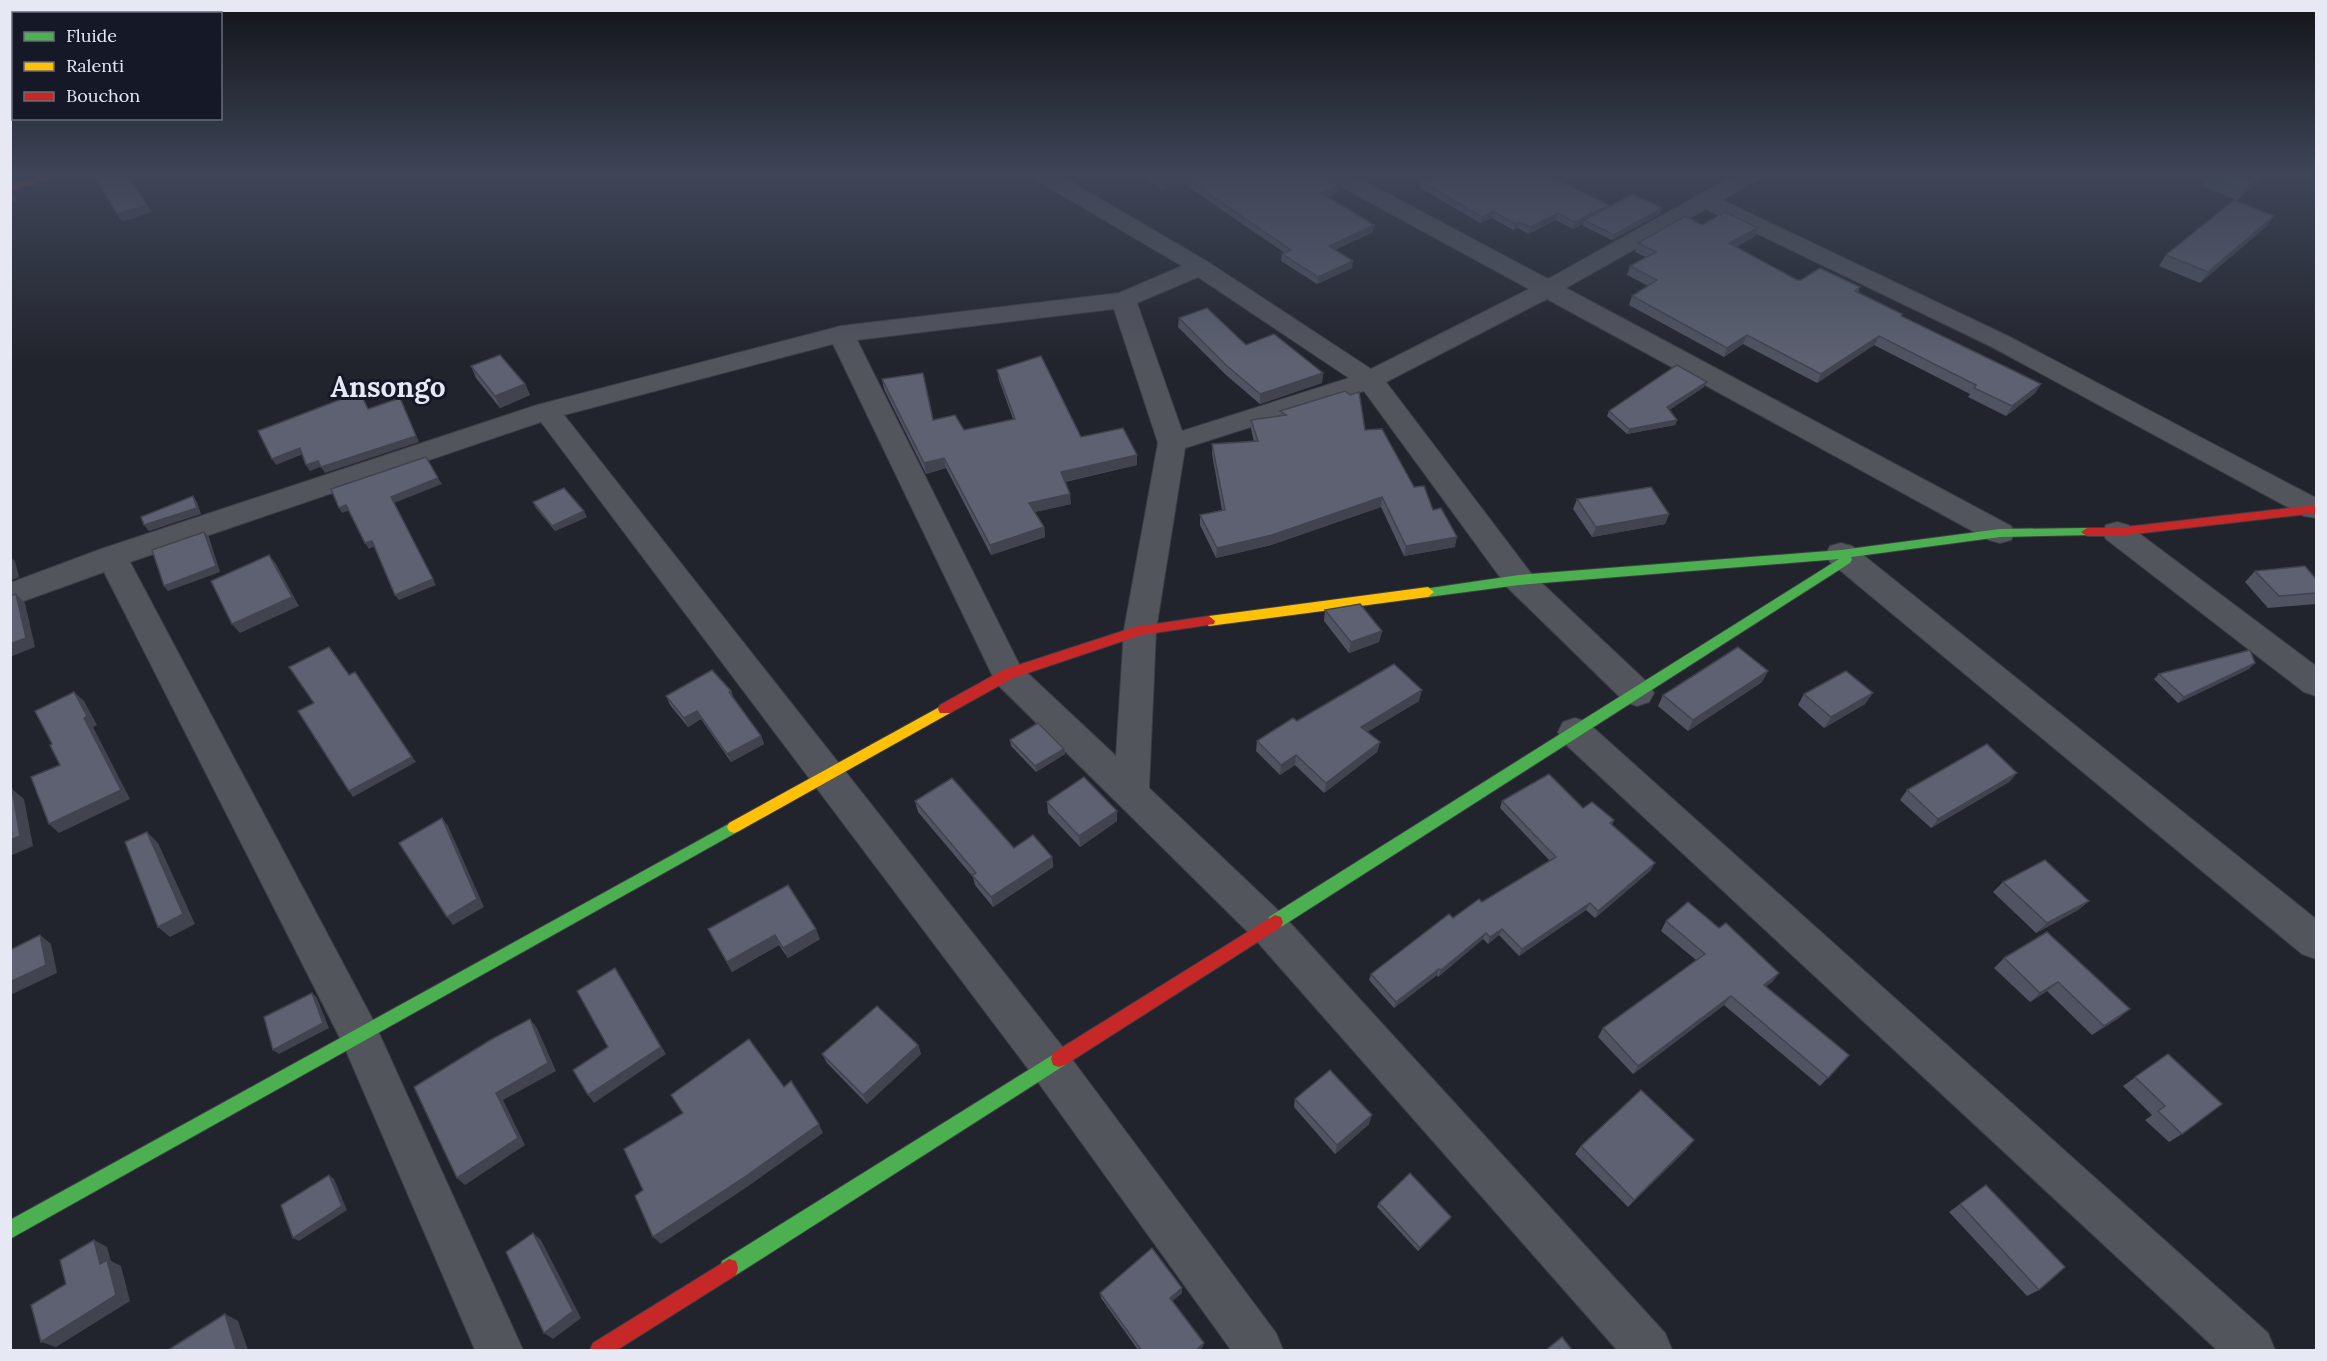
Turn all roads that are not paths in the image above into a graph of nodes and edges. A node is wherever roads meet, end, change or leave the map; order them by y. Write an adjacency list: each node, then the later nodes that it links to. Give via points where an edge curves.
1 (1148, 237): 5 (street)
2 (1452, 237): 6 (street)
3 (1642, 237): 6 (street)
4 (1780, 237): 12 (street, via 2001,342)
5 (1200, 267): 7 (street); 9 (street)
6 (1549, 288): 9 (street); 14 (street)
7 (1124, 300): 8 (street); 11 (street)
8 (841, 334): 10 (street); 20 (street)
9 (1370, 380): 11 (street); 17 (street)
10 (547, 411): 15 (street); 24 (street)
11 (1172, 443): 19 (street)
12 (2315, 509): 13 (street)
13 (2117, 532): 14 (street); 21 (street)
14 (2000, 533): 16 (street)
15 (112, 557): 18 (street); 28 (street)
16 (1844, 557): 17 (street); 22 (street); 27 (street)
17 (1519, 580): 19 (street); 22 (street)
18 (10, 595)
19 (1140, 630): 20 (street); 25 (street)
20 (1008, 674): 24 (street); 25 (street)
21 (2316, 683)
22 (1636, 693): 23 (street)
23 (1575, 732): 26 (street); 35 (street)
24 (827, 773): 28 (street); 29 (street)
25 (1131, 794): 26 (street)
26 (1268, 926): 29 (street); 34 (street)
27 (2316, 942)
28 (359, 1034): 30 (street); 31 (street)
29 (1050, 1064): 32 (street); 33 (street)
30 (10, 1230)
31 (499, 1350)
32 (600, 1350)
33 (1259, 1350)
34 (1648, 1350)
35 (2251, 1350)

